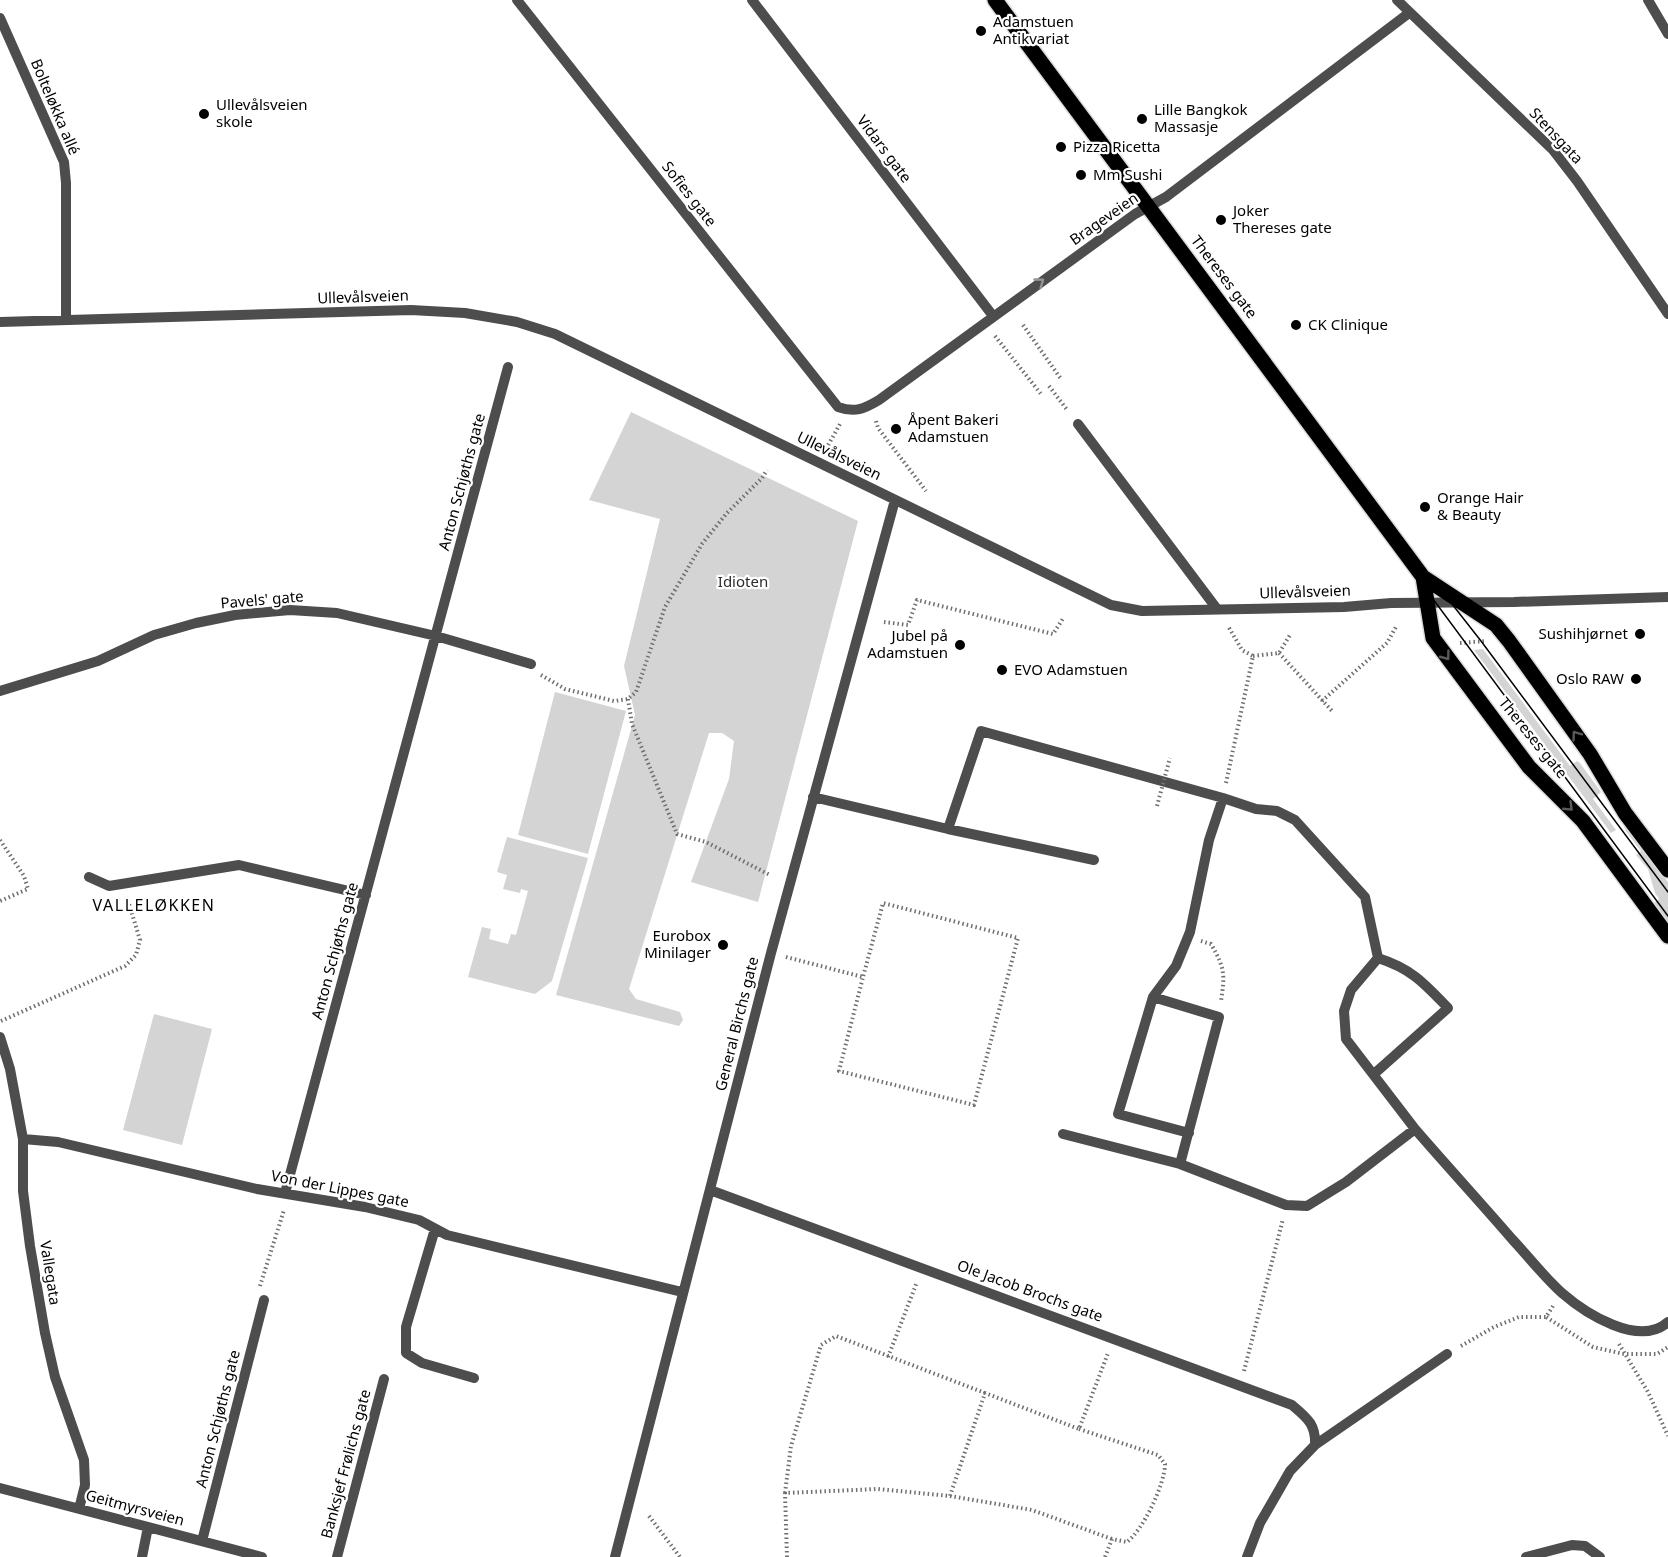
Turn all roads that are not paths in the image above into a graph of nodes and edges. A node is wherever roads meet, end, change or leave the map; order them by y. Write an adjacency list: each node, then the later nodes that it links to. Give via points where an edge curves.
1 (517, 0): 15 (street, Sofies gate)
2 (995, 0): 9 (main road, Thereses gate)
3 (1397, 0): 6 (street, Stensgata)
4 (1648, 0): 8 (street)
5 (756, 2): 11 (street, Vidars gate)
6 (1409, 13): 9 (street, Brageveien); 10 (street, Stensgata, via 1553,150)
7 (0, 18): 12 (street, Bolteløkka allé, via 64,162)
8 (1668, 34)
9 (1149, 206): 11 (street, Brageveien, one-way to 9); 18 (main road, Thereses gate)
10 (1668, 314)
11 (993, 316): 15 (street, Brageveien, via 879,400 862,410)
12 (66, 320): 13 (street, Ullevålsveien); 17 (street, Ullevålsveien, via 411,310 517,321 555,334)
13 (0, 322)
14 (508, 367): 23 (street, Anton Schjøths gate)
15 (843, 408)
16 (1078, 424): 22 (street)
17 (895, 500): 22 (street, Ullevålsveien, via 1111,605 1142,611); 26 (street, General Birchs gate)
18 (1424, 577): 20 (main road, Thereses gate); 21 (main road, Thereses gate)
19 (1668, 597): 20 (street, Ullevålsveien)
20 (1464, 602): 21 (street, Ullevålsveien); 30 (main road, Thereses gate, one-way to 20, via 1509,641 1496,625)
21 (1427, 603): 22 (street, Ullevålsveien); 33 (main road, Thereses gate, one-way to 33, via 1433,638 1438,645 1528,767 1582,821)
22 (1217, 609)
23 (436, 636): 24 (street, Pavels' gate); 25 (street, Pavels' gate, via 337,612 290,610 235,615 154,635 98,661); 32 (street, Anton Schjøths gate)
24 (531, 664)
25 (0, 691)
26 (813, 797): 28 (street); 43 (street, General Birchs gate)
27 (1223, 798): 28 (street, via 981,731); 34 (street, via 1276,811 1295,820 1365,897); 35 (street, via 1209,840 1190,932 1176,966)
28 (948, 829): 29 (street)
29 (1094, 861)
30 (1668, 870)
31 (89, 877): 32 (street, via 109,885 239,865)
32 (366, 895): 44 (street, Anton Schjøths gate)
33 (1668, 936)
34 (1378, 958): 37 (street, via 1352,990 1344,1011 1346,1039); 37 (street, via 1416,976 1448,1008)
35 (1153, 997): 39 (street, via 1219,1017); 39 (street, via 1118,1114)
36 (0, 1037): 41 (street, Vallegata)
37 (1374, 1074): 38 (street)
38 (1414, 1129): 42 (street, via 1346,1182 1307,1206 1286,1205); 48 (street, via 1560,1292 1590,1314 1623,1329 1642,1332)
39 (1188, 1133): 42 (street)
40 (1063, 1134): 42 (street)
41 (23, 1139): 44 (street, Von der Lippes gate, via 58,1142); 54 (street, Vallegata, via 26,1213 45,1333 55,1377 84,1460)
42 (1180, 1164)
43 (710, 1190): 46 (street, General Birchs gate); 52 (street, Ole Jacob Brochs gate, via 1292,1405 1310,1422 1316,1433)
44 (285, 1193): 45 (street, Von der Lippes gate, via 419,1220)
45 (435, 1229): 46 (street, Von der Lippes gate); 50 (street, via 406,1327 406,1353 422,1363)
46 (682, 1292): 60 (street, General Birchs gate)
47 (264, 1300): 56 (street, Anton Schjøths gate)
48 (1668, 1322)
49 (1447, 1354): 52 (street)
50 (474, 1378)
51 (384, 1379): 59 (street, Banksjef Frølichs gate)
52 (1315, 1445): 61 (street, via 1290,1472 1260,1523)
53 (0, 1488): 54 (street, Geitmyrsveien)
54 (79, 1509): 55 (street, Geitmyrsveien)
55 (148, 1527): 56 (street, Geitmyrsveien); 57 (street)
56 (202, 1541): 58 (street, Geitmyrsveien)
57 (142, 1557)
58 (262, 1557)
59 (338, 1557)
60 (615, 1557)
61 (1247, 1557)
62 (1526, 1557): 63 (street, via 1572,1545 1585,1545)
63 (1600, 1557)

